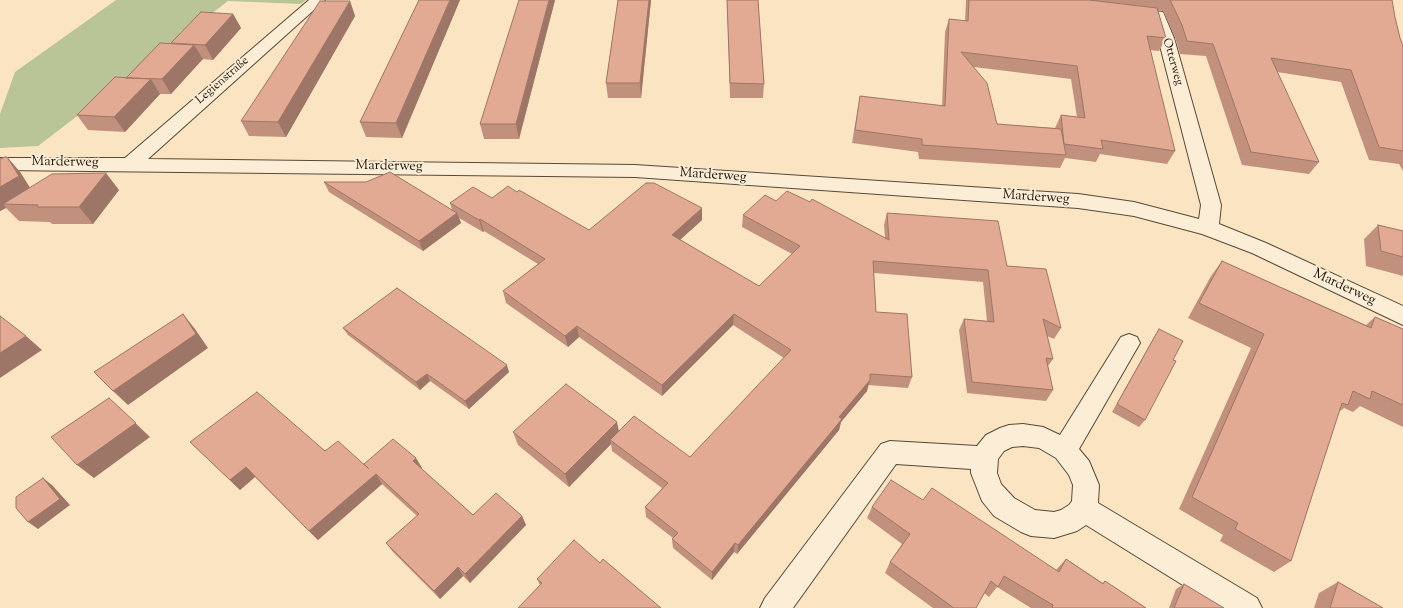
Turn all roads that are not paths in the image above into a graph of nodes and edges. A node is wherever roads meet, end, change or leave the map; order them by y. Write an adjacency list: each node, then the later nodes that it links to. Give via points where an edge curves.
1 (318, 0): 4 (street, Legienstraße)
2 (1127, 12): 5 (street, Otterweg, via 1158,15 1211,206)
3 (0, 164): 4 (street, Marderweg)
4 (130, 164): 5 (street, Marderweg, via 635,170 1078,201 1134,209)
5 (1208, 228): 6 (street, Marderweg, via 1259,248)
6 (1403, 316)
7 (1129, 343): 8 (street)
8 (1065, 450): 9 (street, via 1043,438 1023,434 1009,436 995,443); 10 (street, via 1080,469 1086,485)
9 (985, 458): 10 (street, via 984,473 991,492 1004,507 1031,523 1054,525 1067,522); 11 (street, via 890,452)
10 (1083, 508): 12 (street)
11 (775, 608)
12 (1246, 608)

